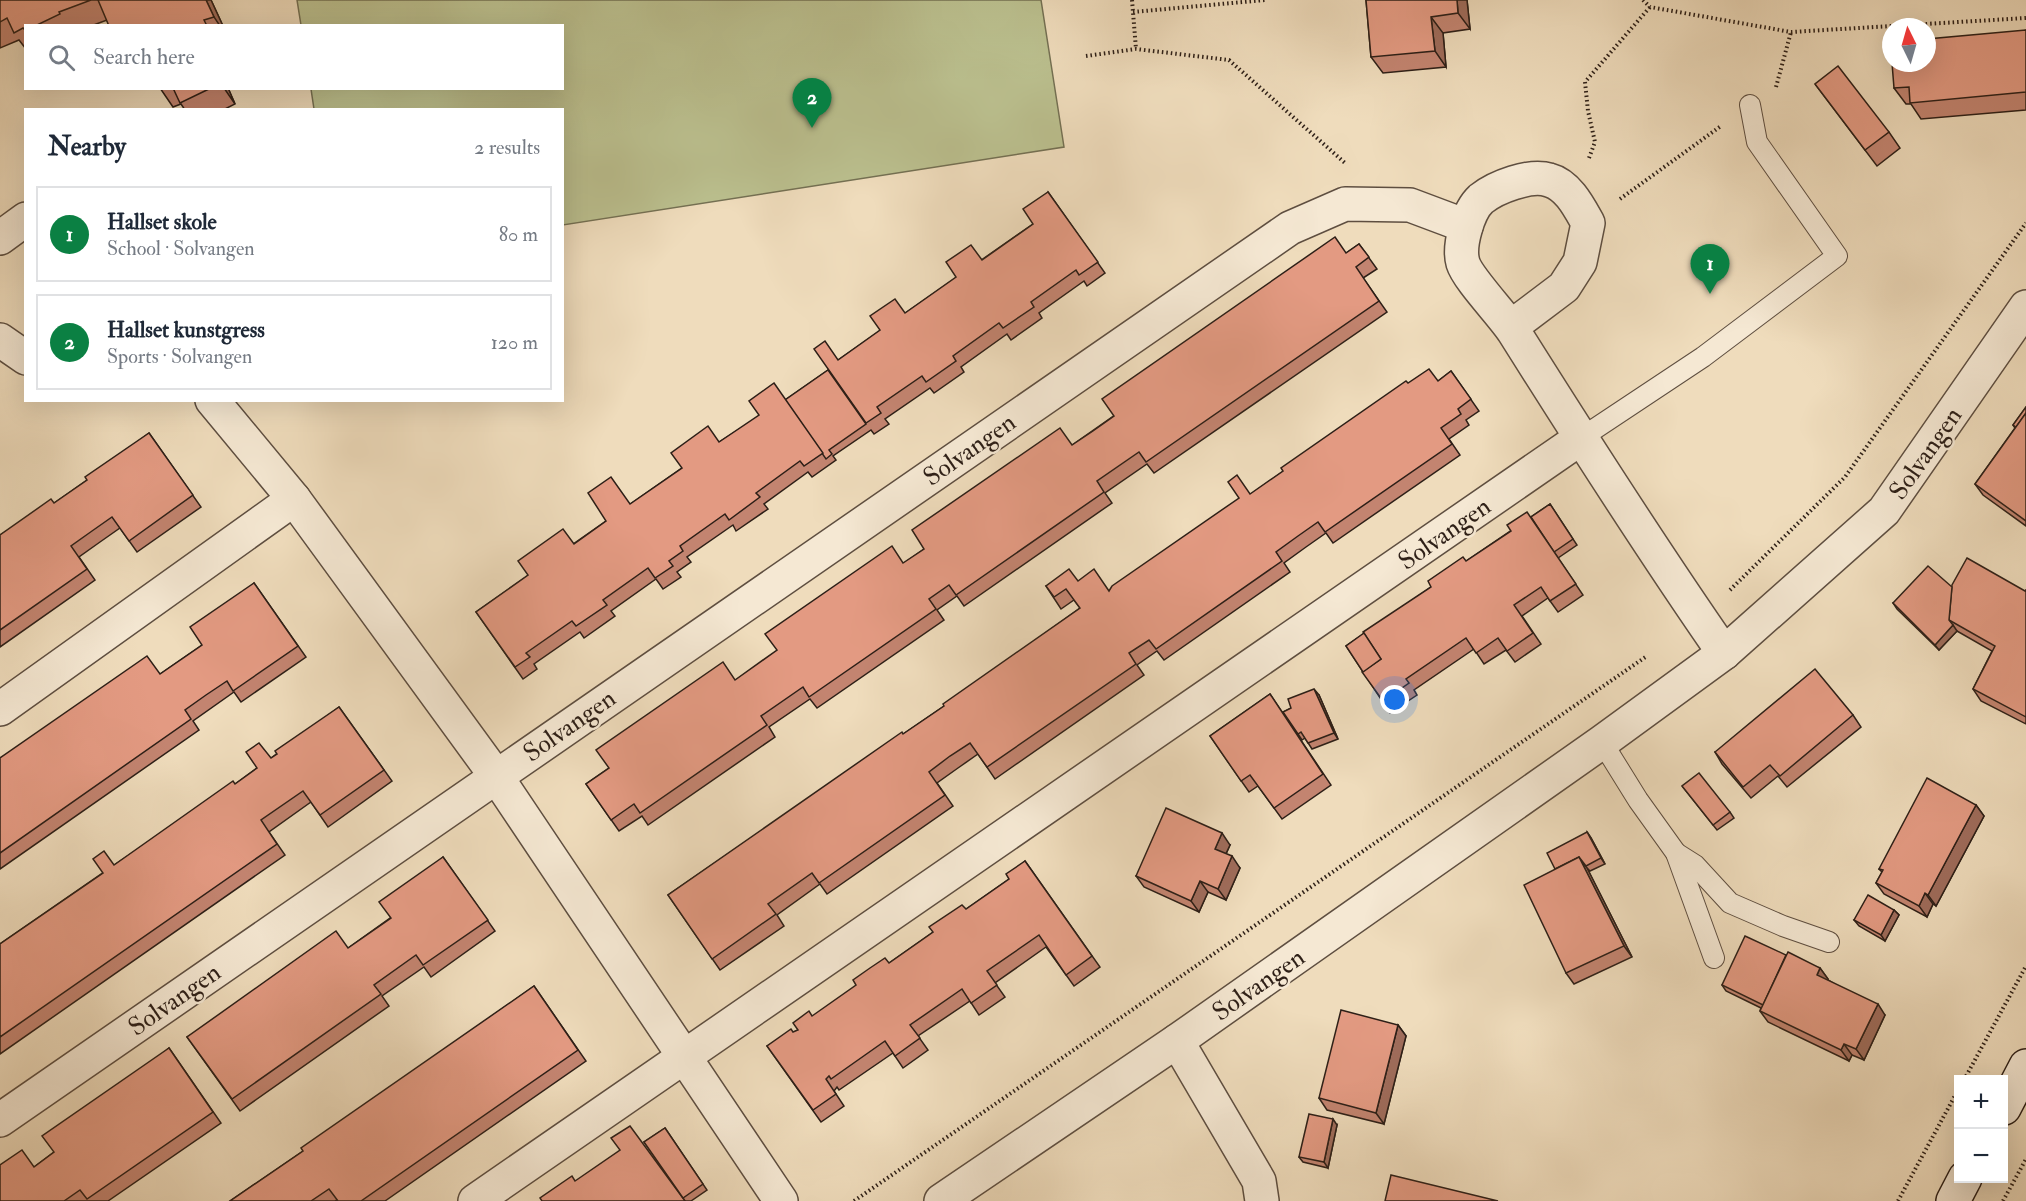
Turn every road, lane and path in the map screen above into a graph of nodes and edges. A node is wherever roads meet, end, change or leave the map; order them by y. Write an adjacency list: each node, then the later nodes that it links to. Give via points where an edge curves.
1 (1132, 0): 5 (path)
2 (1265, 0): 5 (path)
3 (1642, 0): 4 (path)
4 (1650, 7): 7 (path); 12 (path, via 1586,82 1595,142)
5 (1133, 12): 8 (path)
6 (2026, 18): 7 (path)
7 (1791, 32): 10 (path, via 1777,86)
8 (1136, 49): 9 (path); 11 (path, via 1229,60)
9 (1086, 56)
10 (1750, 105): 12 (path); 22 (lane, via 1756,142 1837,256 1703,357)
11 (1393, 205): 15 (street, Solvangen, via 1410,205); 29 (street, Solvangen, via 1345,204 1290,228)
12 (1581, 210): 15 (street, via 1549,180 1515,180 1480,200); 18 (street, via 1580,262 1564,287)
13 (24, 220): 16 (street)
14 (2026, 223): 24 (path, via 1845,477)
15 (1466, 226): 18 (street, via 1461,245 1463,264)
16 (0, 238)
17 (2026, 307): 26 (street, Solvangen, via 1884,511)
18 (1511, 327): 22 (street)
19 (0, 340): 20 (street)
20 (24, 357)
21 (214, 402): 23 (street, Solvangen)
22 (1581, 438): 24 (street); 35 (street, Solvangen)
23 (294, 499): 27 (street); 29 (street, Solvangen)
24 (1700, 619): 26 (street)
25 (1651, 653): 45 (path)
26 (1724, 653): 28 (street, Solvangen)
27 (0, 709)
28 (1602, 742): 30 (lane); 34 (street, Solvangen)
29 (496, 776): 35 (street, Solvangen); 40 (street, Solvangen)
30 (1676, 853): 31 (lane, via 1695,865 1730,903); 32 (lane)
31 (1830, 942)
32 (1714, 958)
33 (2026, 966): 37 (path)
34 (1177, 1041): 46 (street, Solvangen); 47 (street, via 1259,1181)
35 (683, 1056): 43 (street, Solvangen); 44 (street, Solvangen)
36 (2026, 1066): 39 (street)
37 (1967, 1075)
38 (1954, 1099): 48 (path)
39 (2008, 1100)
40 (0, 1120)
41 (2026, 1159): 50 (path)
42 (1963, 1183): 49 (street)
43 (476, 1201)
44 (781, 1201)
45 (854, 1201)
46 (941, 1201)
47 (1262, 1201)
48 (1898, 1201)
49 (1953, 1201)
50 (2003, 1201)

